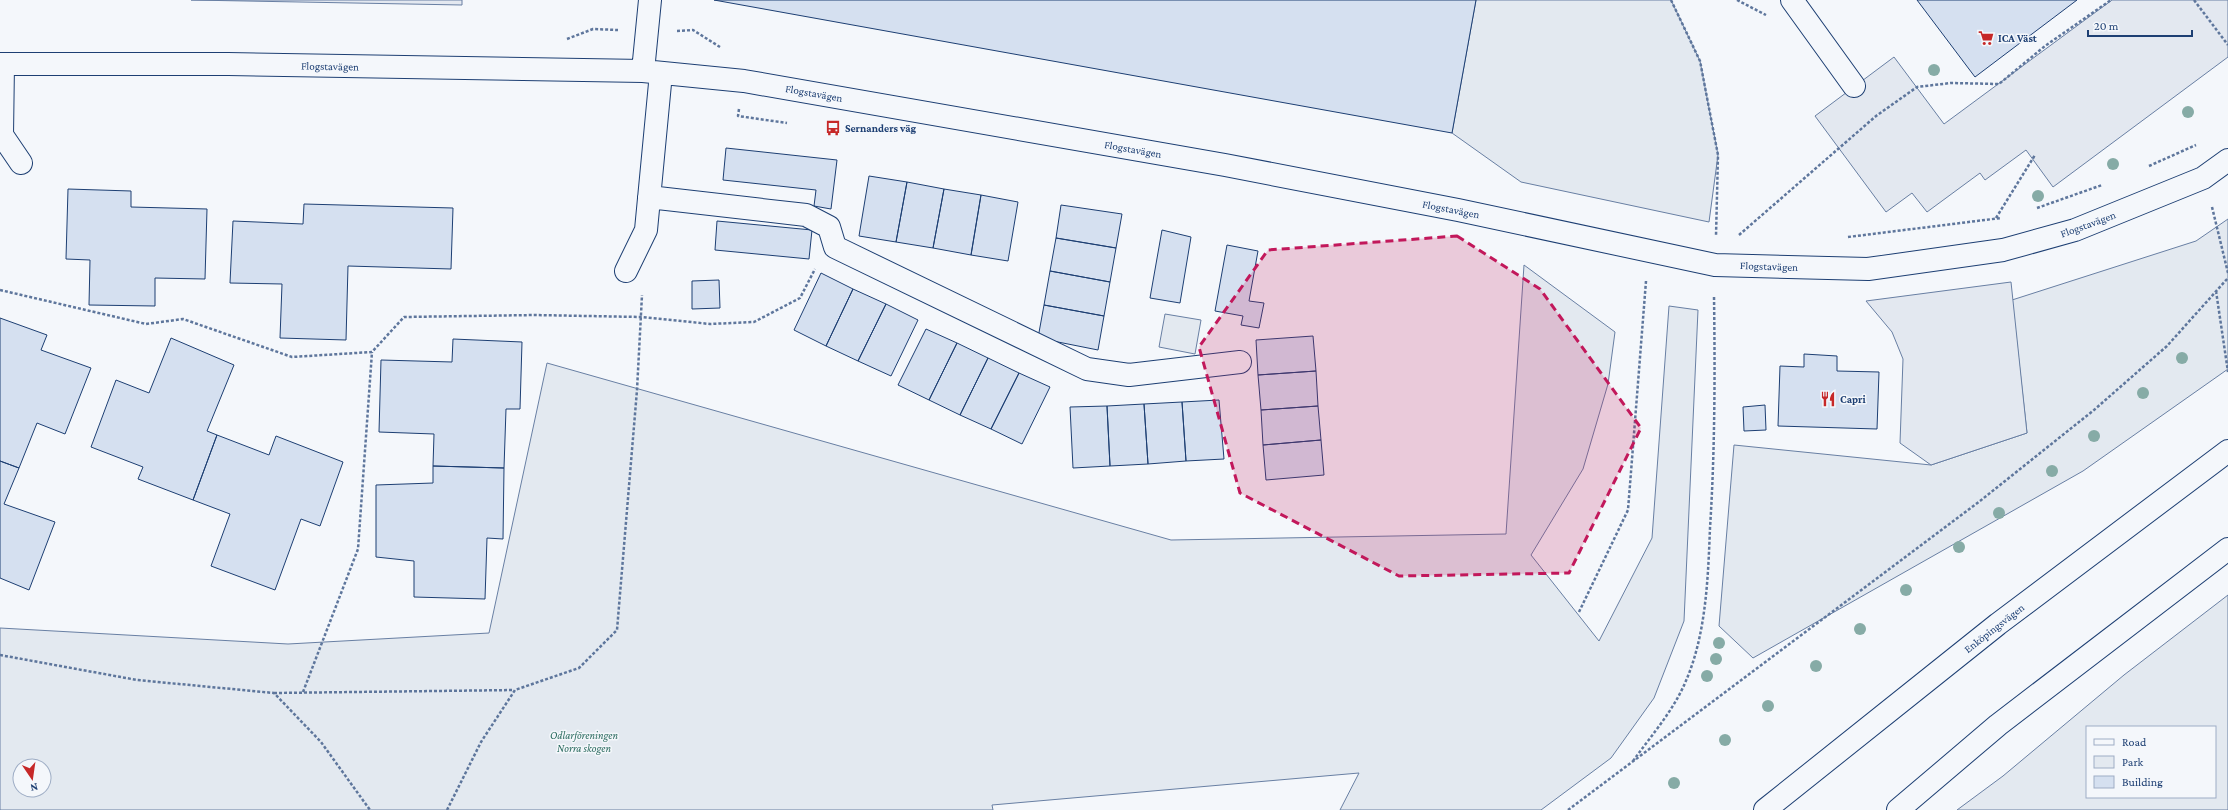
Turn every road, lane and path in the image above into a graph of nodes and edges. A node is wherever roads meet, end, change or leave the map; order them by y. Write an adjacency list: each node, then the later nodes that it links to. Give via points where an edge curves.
1 (650, 0): 8 (street)
2 (1671, 0): 22 (path, via 1700,61 1718,155)
3 (1792, 0): 9 (street)
4 (2112, 0): 25 (path, via 2045,46 1999,84 1951,83 1917,87 1876,116)
5 (2194, 0): 6 (path)
6 (2228, 45)
7 (1, 64): 8 (street, Flogstavägen, via 228,64); 13 (street, via 2,135)
8 (652, 72): 16 (street); 29 (street, Flogstavägen, via 744,81 1209,162)
9 (1854, 86)
10 (2200, 142): 14 (path)
11 (2035, 155): 20 (path)
12 (2228, 160): 30 (street, Flogstavägen, via 2203,178 2075,230 2003,250 1868,269)
13 (21, 163)
14 (2145, 167)
15 (2110, 182): 18 (path)
16 (649, 197): 28 (street, via 806,215 829,227); 31 (street, via 646,230)
17 (2211, 203): 32 (path)
18 (2035, 208)
19 (2007, 217): 20 (path)
20 (1996, 218): 27 (path)
21 (1708, 233): 22 (path)
22 (1716, 235): 23 (path); 30 (path)
23 (1724, 235)
24 (1731, 235): 25 (path)
25 (1739, 235): 26 (path)
26 (1747, 235)
27 (1841, 237)
28 (836, 247): 37 (path, via 816,268 800,298 754,322 710,324); 39 (street, via 1087,369 1129,375)
29 (1653, 251): 30 (street, Flogstavägen); 43 (path, via 1646,274 1628,510)
30 (1715, 265): 48 (path, via 1715,443 1708,581 1698,641 1685,683 1665,718)
31 (626, 272)
32 (2228, 273)
33 (2228, 278): 35 (path)
34 (0, 290): 38 (path, via 146,324 183,319 292,357)
35 (2216, 291): 40 (path); 48 (path, via 2167,346 2094,410 1980,501)
36 (642, 294): 37 (path)
37 (641, 317): 38 (path, via 535,315 404,318); 45 (path, via 637,398 617,630 579,668)
38 (372, 352): 46 (path, via 358,550)
39 (1240, 362)
40 (2228, 372)
41 (2228, 451): 52 (street, Enköpingsvägen, via 1998,624)
42 (2228, 549): 53 (street, via 1998,725)
43 (1579, 612)
44 (0, 655): 47 (path, via 136,680)
45 (515, 690): 46 (path); 50 (path, via 481,742)
46 (303, 692): 47 (path)
47 (274, 693): 49 (path, via 321,742)
48 (1630, 764): 51 (path)
49 (370, 810)
50 (447, 810)
51 (1568, 810)
52 (1765, 810)
53 (1898, 810)

